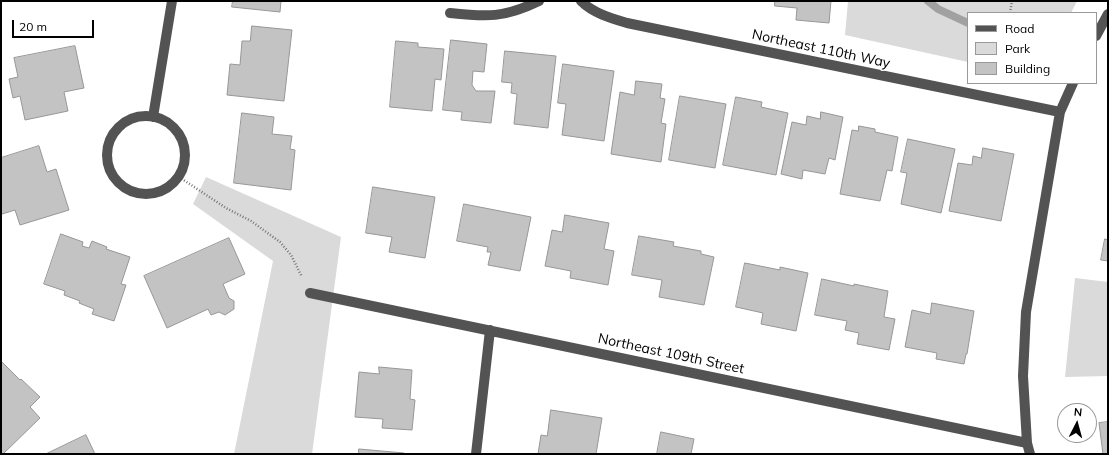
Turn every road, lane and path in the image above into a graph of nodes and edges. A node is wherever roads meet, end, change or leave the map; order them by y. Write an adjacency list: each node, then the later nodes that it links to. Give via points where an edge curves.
1 (172, 1): 11 (street)
2 (539, 1): 6 (street, via 495,16)
3 (580, 1): 10 (street, Northeast 110th Way, via 605,17 627,23)
4 (1012, 1): 5 (path)
5 (1010, 12)
6 (450, 13)
7 (1108, 14): 8 (street)
8 (1097, 34)
9 (1074, 84): 10 (street)
10 (1060, 112): 16 (street, via 1026,312 1023,376)
11 (153, 117): 12 (street, via 175,128 182,138 185,162); 12 (street, via 141,116 119,127 108,148 107,161 110,172 128,190 139,194 163,191)
12 (179, 177): 13 (path, via 251,221 280,242)
13 (291, 255)
14 (310, 293): 15 (street, Northeast 109th Street)
15 (490, 330): 16 (street, Northeast 109th Street); 17 (street)
16 (1027, 443): 18 (street)
17 (476, 454)
18 (1030, 454)

